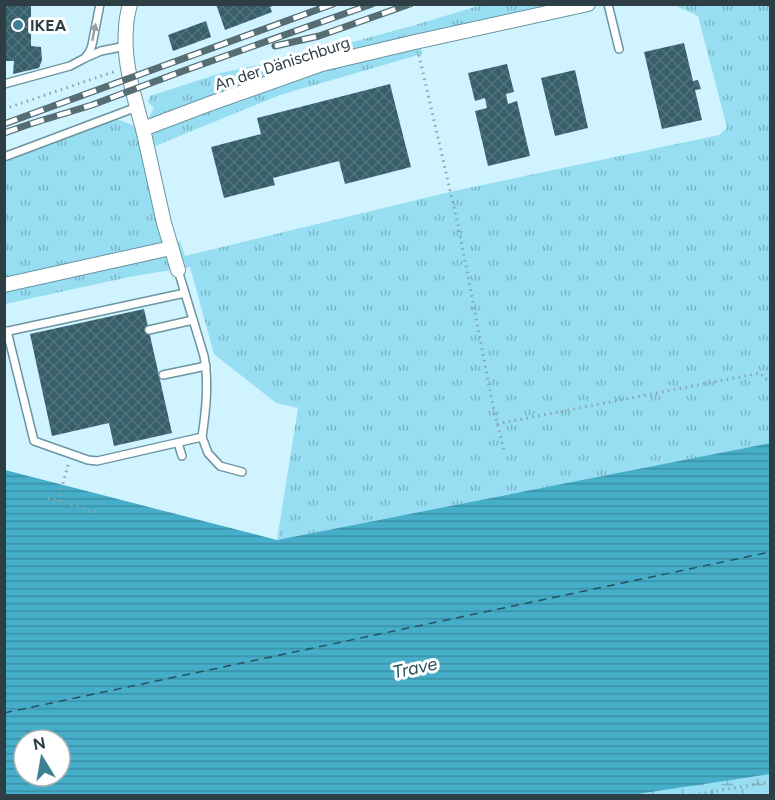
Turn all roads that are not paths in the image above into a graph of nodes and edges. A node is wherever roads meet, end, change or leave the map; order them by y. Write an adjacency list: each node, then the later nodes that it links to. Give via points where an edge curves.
1 (100, 4): 7 (lane, one-way to 1)
2 (130, 4): 5 (street)
3 (588, 4): 10 (street, An der Dänischburg, via 322,64)
4 (609, 4): 6 (lane)
5 (126, 46): 7 (lane); 9 (street)
6 (619, 49)
7 (85, 58): 8 (lane, via 70,66)
8 (4, 84)
9 (137, 107): 10 (street); 11 (lane)
10 (143, 129): 12 (street)
11 (4, 157)
12 (171, 248): 13 (street); 14 (street)
13 (178, 270): 15 (lane)
14 (4, 285)
15 (185, 293): 16 (lane); 18 (lane)
16 (194, 320): 17 (lane); 19 (lane)
17 (149, 330)
18 (6, 332): 22 (lane, via 34,441 97,461)
19 (206, 366): 20 (lane); 21 (lane)
20 (163, 375)
21 (202, 437): 22 (lane); 24 (lane, via 208,453 220,466)
22 (178, 442): 23 (lane)
23 (182, 456)
24 (242, 472)

